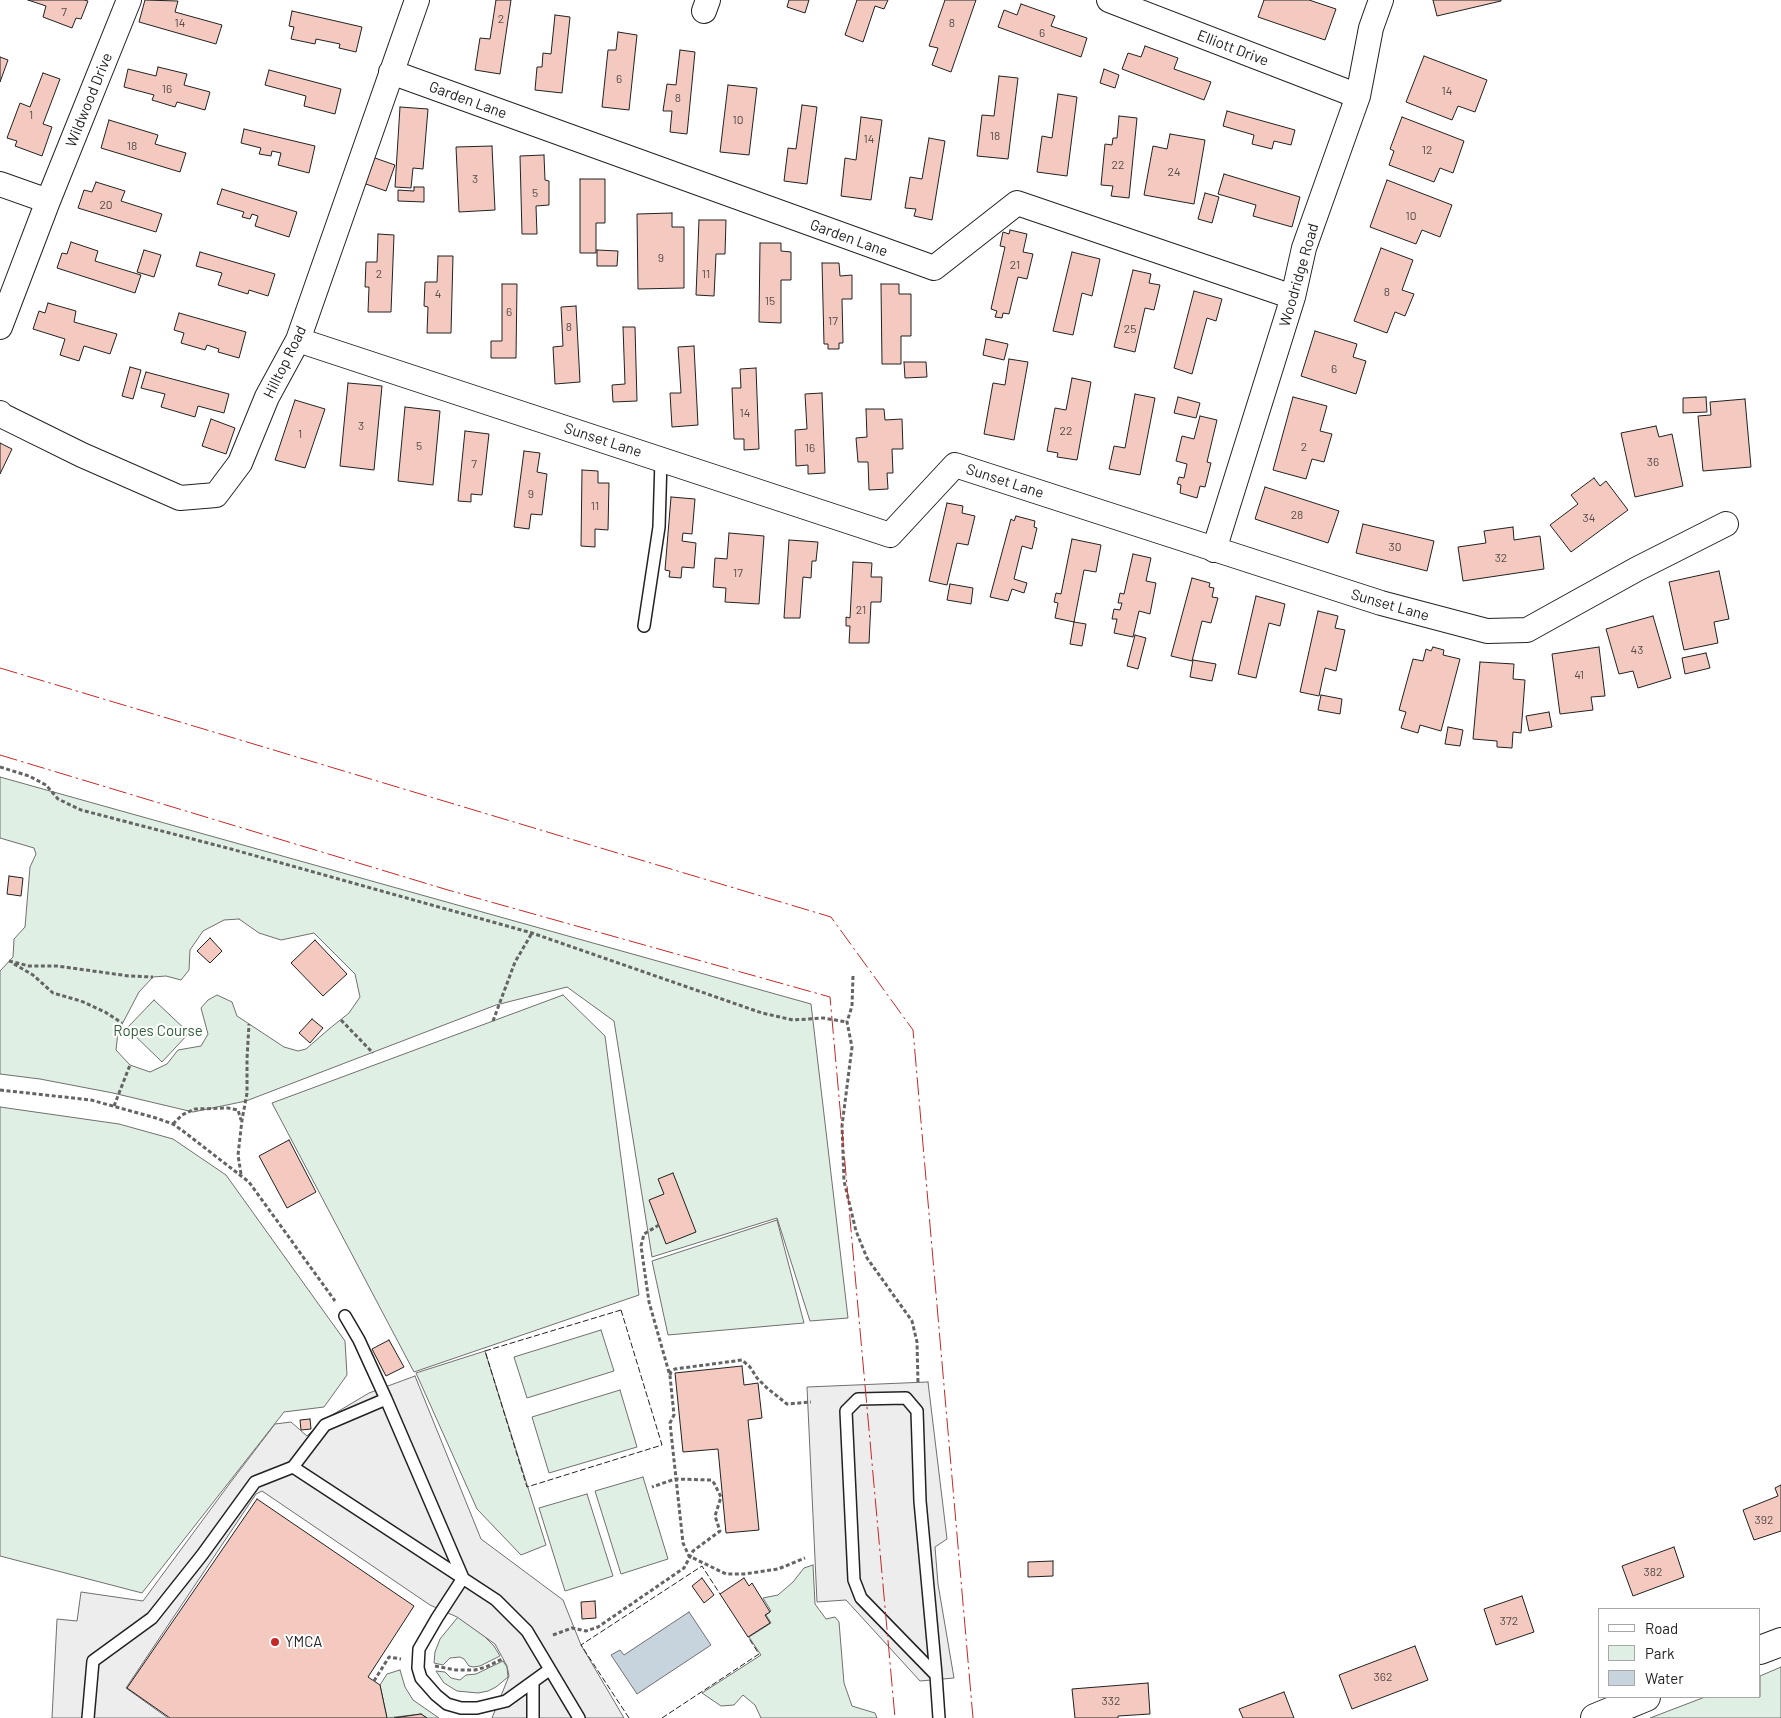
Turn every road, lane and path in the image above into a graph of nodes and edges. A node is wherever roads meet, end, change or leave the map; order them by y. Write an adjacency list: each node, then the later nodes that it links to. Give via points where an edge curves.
1 (129, 0): 8 (street, Wildwood Drive)
2 (417, 0): 5 (street, Hilltop Road)
3 (1109, 0): 6 (street, Elliott Drive)
4 (1381, 0): 6 (street, Woodridge Road, via 1371,28)
5 (391, 72): 9 (street, Garden Lane, via 934,268 1017,203); 11 (street, Hilltop Road)
6 (1358, 96): 9 (street, Woodridge Road, via 1304,248)
7 (0, 184): 8 (street)
8 (48, 201): 10 (street)
9 (1293, 297): 15 (street, Woodridge Road)
10 (0, 327)
11 (298, 340): 12 (street, Hilltop Road, via 267,398 240,463 216,495 180,498 82,456); 13 (street, Sunset Lane)
12 (0, 413)
13 (661, 460): 15 (street, Sunset Lane, via 890,535 956,465); 16 (lane, via 659,527)
14 (1726, 524): 15 (street, Sunset Lane, via 1528,630 1487,630 1468,626 1381,603)
15 (1214, 550)
16 (644, 626)
17 (0, 767): 18 (path, via 46,785 58,799 81,810)
18 (532, 933): 22 (path, via 515,962); 23 (path, via 762,1013 793,1020 823,1018)
19 (853, 976): 23 (path, via 852,1006)
20 (153, 977): 24 (path, via 57,966 28,966 9,961 33,975 53,993 81,1001)
21 (341, 1020): 26 (path)
22 (493, 1021)
23 (847, 1022): 38 (path, via 852,1047 842,1126 844,1181 856,1231 867,1258 912,1321 917,1342)
24 (122, 1023)
25 (249, 1024): 30 (path, via 248,1094)
26 (373, 1053)
27 (130, 1065): 29 (path)
28 (0, 1090): 29 (path, via 91,1100)
29 (114, 1106): 31 (path)
30 (242, 1120): 31 (path, via 238,1110 195,1109); 32 (path, via 238,1155)
31 (173, 1124): 32 (path)
32 (242, 1175): 34 (path)
33 (659, 1225): 35 (path, via 644,1234 641,1246 649,1302)
34 (345, 1316): 36 (lane)
35 (670, 1376): 37 (path, via 675,1369 742,1360 787,1404); 40 (path)
36 (386, 1399): 39 (lane, via 325,1425); 44 (lane)
37 (811, 1402)
38 (916, 1411): 52 (lane, via 920,1501); 52 (lane, via 906,1398 858,1399 846,1410 854,1580 861,1598)
39 (292, 1467): 44 (lane); 56 (lane, via 255,1482 152,1618 94,1661)
40 (675, 1479): 41 (path); 42 (path, via 683,1543); 42 (path, via 711,1480 721,1497 715,1516 720,1531)
41 (652, 1487)
42 (689, 1556): 43 (path, via 726,1574 778,1569); 45 (path, via 684,1568 598,1627 586,1631 572,1628)
43 (805, 1558)
44 (463, 1578): 51 (lane, via 496,1600 526,1631); 54 (lane, via 419,1649 421,1678 447,1704 461,1708 506,1701)
45 (553, 1635)
46 (1781, 1642): 47 (main road)
47 (1761, 1650)
48 (401, 1659): 53 (path, via 389,1657)
49 (502, 1659): 50 (path, via 475,1670)
50 (435, 1665)
51 (550, 1670): 54 (lane); 58 (lane)
52 (936, 1675): 59 (lane)
53 (374, 1681)
54 (533, 1682): 57 (lane)
55 (1637, 1704): 60 (main road)
56 (88, 1714)
57 (533, 1718)
58 (579, 1718)
59 (939, 1718)
60 (1595, 1718)

